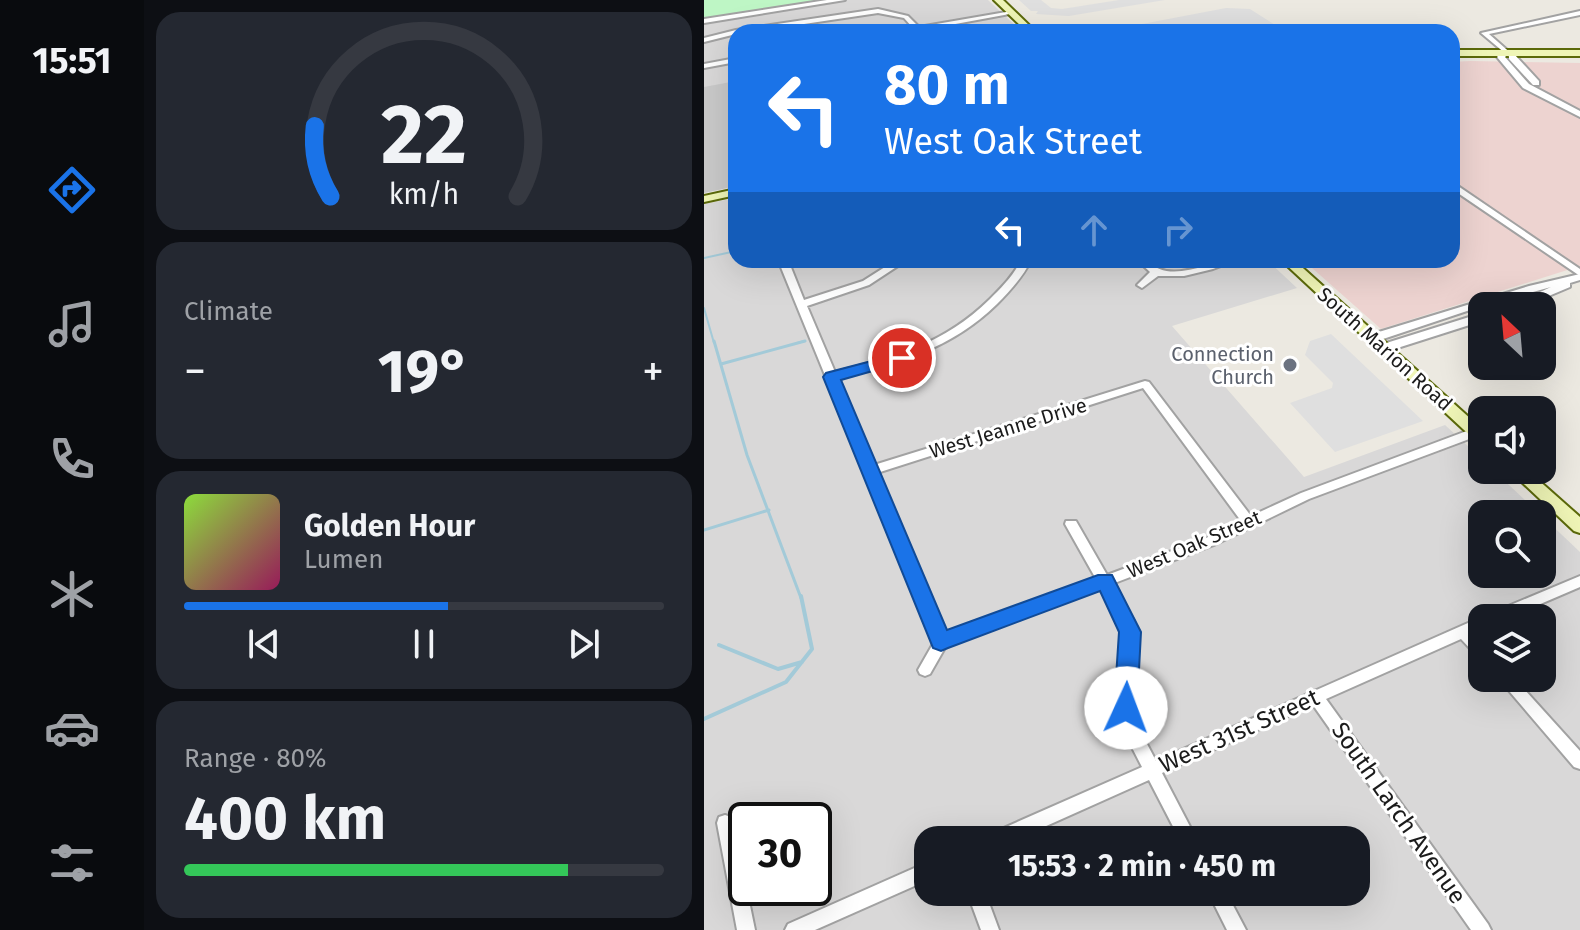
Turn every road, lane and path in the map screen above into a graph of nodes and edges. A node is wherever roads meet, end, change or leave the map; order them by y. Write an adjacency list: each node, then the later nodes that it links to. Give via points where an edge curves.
1 (841, 0): 7 (street)
2 (998, 0): 3 (main road)
3 (1012, 13): 10 (street); 11 (main road)
4 (1580, 13): 5 (street)
5 (1570, 15): 6 (street); 14 (street, via 1484,33)
6 (1580, 19)
7 (704, 21)
8 (790, 24): 9 (street, via 878,11 903,15)
9 (912, 24)
10 (947, 24)
11 (1024, 24)
12 (728, 34): 13 (street)
13 (704, 40)
14 (1506, 55): 15 (main road); 16 (main road); 19 (street, via 1532,81); 20 (street, via 1526,86)
15 (1460, 56)
16 (1580, 56)
17 (728, 62): 18 (street)
18 (704, 66)
19 (1580, 107)
20 (1580, 114)
21 (1460, 191): 23 (street)
22 (728, 194): 25 (main road)
23 (1467, 196): 24 (street); 33 (street)
24 (1460, 198)
25 (704, 199)
26 (786, 268): 36 (street)
27 (889, 268): 36 (street, via 866,283)
28 (1021, 268): 39 (street, via 964,330 921,351)
29 (1151, 268): 32 (street)
30 (1202, 268): 32 (street)
31 (1296, 268): 38 (main road, South Marion Road)
32 (1156, 272): 34 (street)
33 (1580, 276): 35 (street); 38 (street)
34 (1142, 285)
35 (1552, 292)
36 (802, 304): 39 (street)
37 (1468, 320): 38 (street)
38 (1378, 343): 40 (main road, South Marion Road)
39 (831, 377): 42 (street)
40 (1468, 425)
41 (1468, 439): 45 (street, West Oak Street, via 1305,496)
42 (870, 471): 45 (street, West Jeanne Drive, via 1145,384); 53 (street)
43 (1532, 484): 46 (main road)
44 (1071, 524): 47 (street)
45 (1250, 524): 47 (street, West Oak Street)
46 (1580, 527)
47 (1105, 581): 53 (street, West Oak Street); 58 (street, via 1130,632 1126,708)
48 (1580, 581): 49 (street)
49 (1527, 604)
50 (1468, 630): 51 (street, West 31st Street)
51 (1463, 632): 52 (street); 56 (street, West 31st Street)
52 (1468, 637)
53 (941, 642): 54 (street)
54 (925, 670)
55 (1518, 692): 57 (street)
56 (1316, 697): 58 (street, West 31st Street); 69 (street, South Larch Avenue)
57 (1580, 762)
58 (1150, 770): 60 (street, West 31st Street); 61 (street)
59 (725, 823): 65 (street)
60 (1027, 826)
61 (1181, 826)
62 (914, 877): 66 (street)
63 (981, 906): 67 (street)
64 (1224, 906): 68 (street)
65 (746, 930)
66 (794, 930)
67 (990, 930)
68 (1237, 930)
69 (1482, 930)

